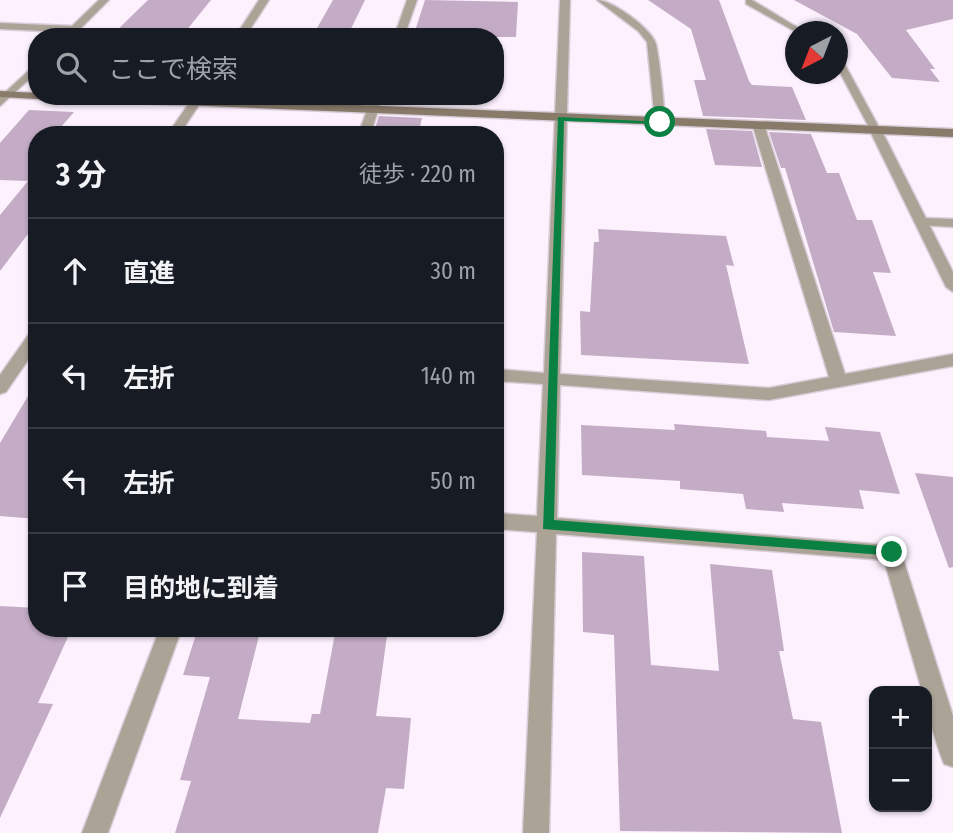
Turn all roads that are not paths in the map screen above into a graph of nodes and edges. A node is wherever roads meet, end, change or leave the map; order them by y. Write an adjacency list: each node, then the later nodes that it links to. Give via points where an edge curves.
1 (104, 0): 10 (street)
2 (264, 0): 11 (street)
3 (412, 0): 12 (street)
4 (565, 0): 21 (street)
5 (601, 0): 22 (lane, via 641,29 651,42)
6 (749, 2): 7 (lane)
7 (785, 23)
8 (0, 26): 9 (street)
9 (50, 28)
10 (76, 28)
11 (246, 28)
12 (402, 28)
13 (28, 74): 16 (street)
14 (848, 79): 26 (lane)
15 (28, 96): 16 (street)
16 (3, 97)
17 (194, 105): 23 (street)
18 (293, 105): 20 (street)
19 (375, 105): 20 (street)
20 (373, 110): 21 (street); 24 (street)
21 (561, 118): 22 (street); 34 (street)
22 (660, 122): 25 (street)
23 (179, 126)
24 (367, 126)
25 (759, 127): 26 (street); 35 (street)
26 (876, 131): 27 (street); 28 (street)
27 (953, 133)
28 (922, 222): 29 (lane); 30 (street)
29 (953, 223)
30 (953, 287)
31 (28, 348): 36 (street)
32 (953, 360): 35 (street)
33 (504, 375): 34 (street)
34 (552, 378): 35 (street, via 769,394); 38 (street)
35 (839, 381)
36 (0, 388)
37 (504, 522): 38 (street)
38 (547, 525): 40 (street, via 892,552); 42 (street)
39 (168, 637): 41 (street)
40 (953, 755)
41 (95, 833)
42 (536, 833)

